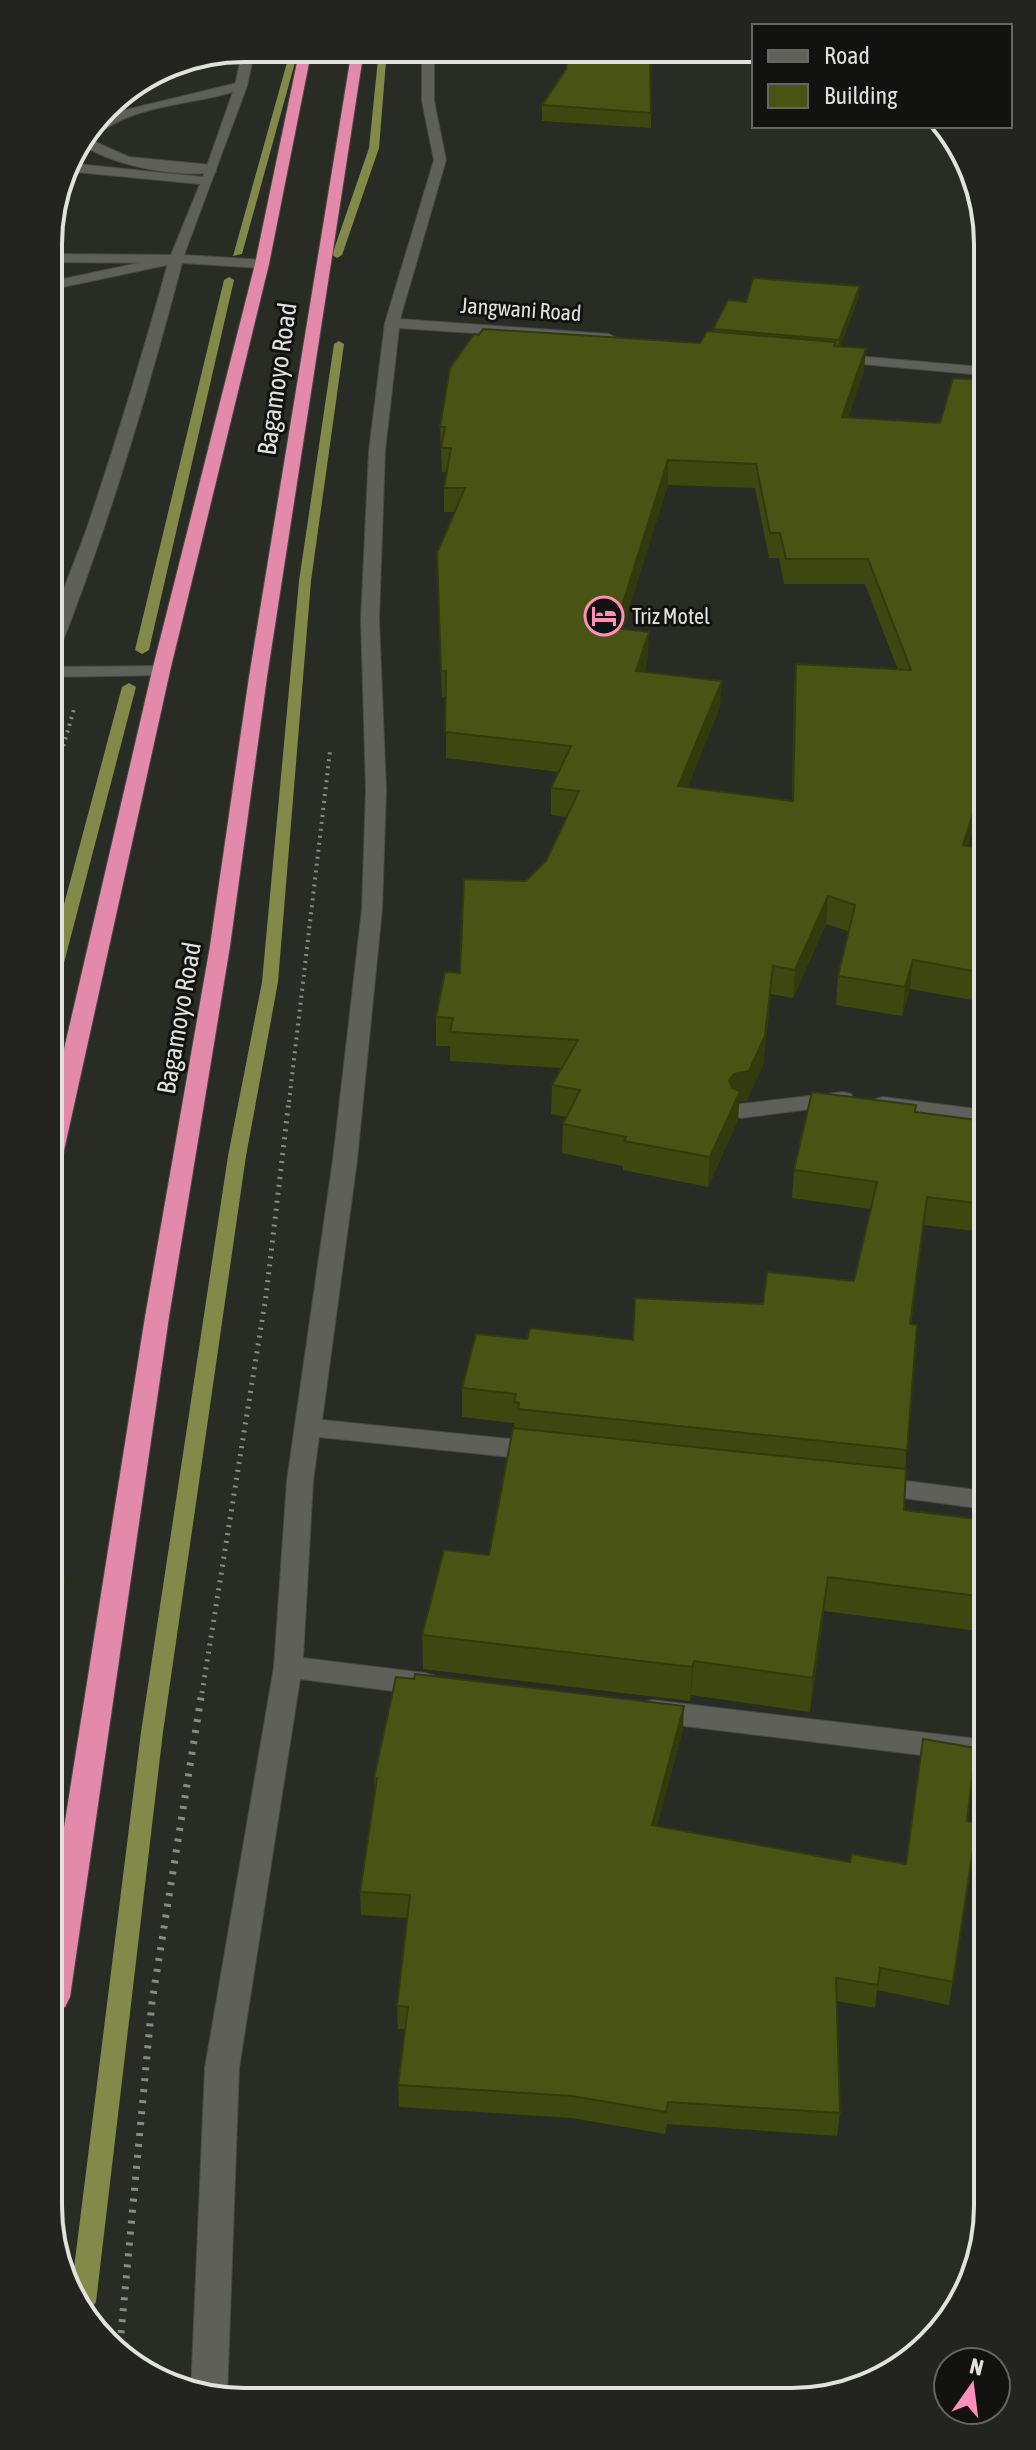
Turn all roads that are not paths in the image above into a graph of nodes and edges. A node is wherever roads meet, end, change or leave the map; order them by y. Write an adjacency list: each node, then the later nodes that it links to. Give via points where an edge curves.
1 (246, 62): 5 (street)
2 (303, 62): 12 (highway, Bagamoyo Road)
3 (356, 62): 32 (highway, Bagamoyo Road)
4 (428, 62): 14 (street, via 428,101 440,160)
5 (241, 86): 6 (street); 9 (street)
6 (111, 119)
7 (91, 146): 9 (street, via 120,158)
8 (79, 168): 9 (street)
9 (209, 175): 11 (street)
10 (62, 258): 11 (street)
11 (176, 259): 12 (street); 13 (street); 18 (street, via 140,392)
12 (262, 264): 19 (highway, Bagamoyo Road)
13 (62, 283)
14 (392, 323): 15 (street, Jangwani Road); 24 (street, via 377,451 371,568 376,790 372,909 345,1160)
15 (627, 339)
16 (821, 357): 17 (street)
17 (974, 370)
18 (62, 621)
19 (161, 671): 20 (street); 21 (highway, Bagamoyo Road)
20 (62, 672)
21 (62, 1107)
22 (741, 1111): 23 (street, via 835,1098)
23 (974, 1116)
24 (307, 1427): 25 (street); 28 (street)
25 (571, 1454)
26 (850, 1483): 27 (street)
27 (974, 1499)
28 (288, 1667): 29 (street); 33 (street, via 222,2068)
29 (447, 1686)
30 (621, 1707): 31 (street)
31 (974, 1751)
32 (62, 1944)
33 (210, 2384)

